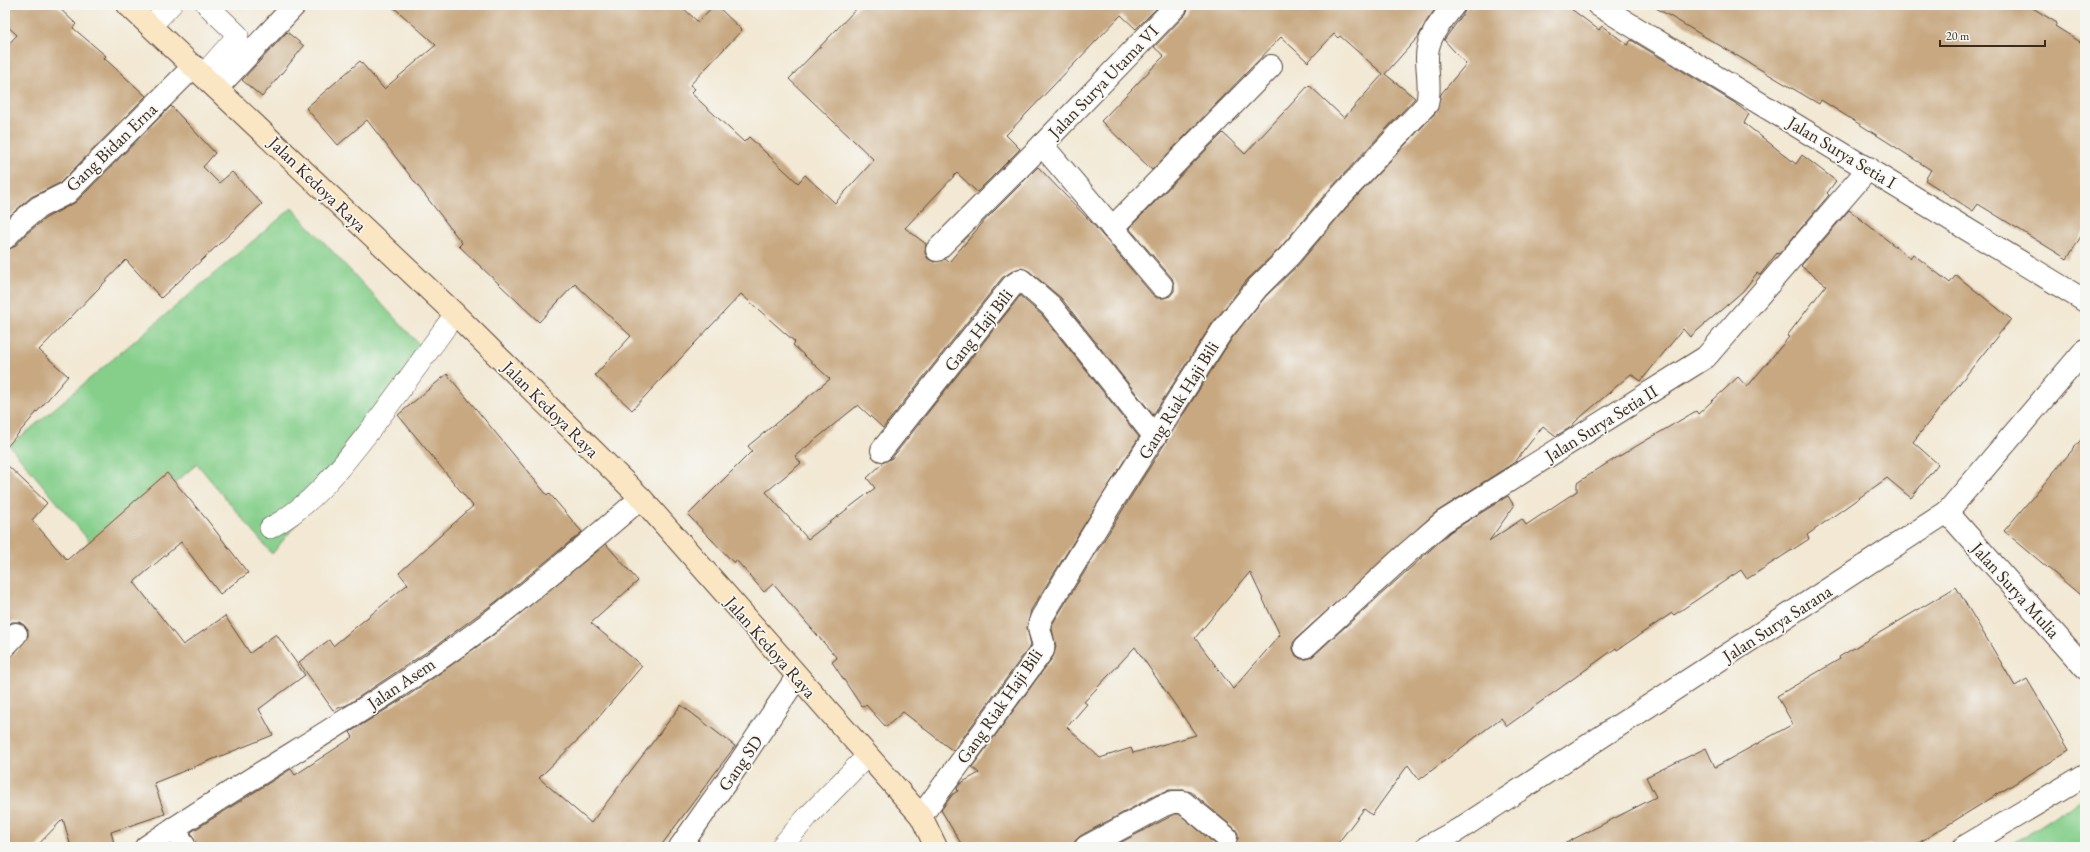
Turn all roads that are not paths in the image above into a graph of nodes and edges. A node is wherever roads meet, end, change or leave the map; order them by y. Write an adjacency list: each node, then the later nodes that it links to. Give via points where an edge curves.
1 (128, 5): 8 (street, Jalan Kedoya Raya)
2 (171, 5): 8 (lane)
3 (207, 5): 10 (lane, via 238,35)
4 (295, 5): 10 (street, Gang Bidan Erna)
5 (1177, 5): 11 (street, Jalan Surya Utama VI)
6 (1454, 5): 20 (street, Gang Riak Haji Bili, via 1430,39 1427,56 1430,94 1427,104 1241,305 1222,330)
7 (1598, 5): 12 (street, Jalan Surya Setia I)
8 (151, 26): 10 (street, Jalan Kedoya Raya)
9 (1271, 66): 13 (street)
10 (205, 76): 14 (street, Gang Bidan Erna, via 66,193 39,207); 18 (street, Jalan Kedoya Raya)
11 (1042, 145): 13 (street, Jalan Surya Utama VI); 15 (street)
12 (1869, 168): 17 (street, Jalan Surya Setia I); 25 (street, Jalan Surya Setia II, via 1706,357 1443,522 1406,553)
13 (1112, 228): 16 (street, Jalan Surya Utama VI)
14 (5, 238)
15 (936, 250)
16 (1162, 286)
17 (2085, 301)
18 (455, 314): 22 (street, Jalan Kedoya Raya); 24 (lane, via 409,379 327,483 288,519)
19 (2085, 350): 23 (street, Jalan Surya Sarana)
20 (1156, 437): 21 (street, Gang Haji Bili, via 1051,306 1021,280 1012,286); 30 (street, Gang Riak Haji Bili, via 1114,499 1042,617 1038,627 1044,646 1042,650)
21 (882, 450)
22 (640, 498): 27 (street, Jalan Kedoya Raya); 31 (street, Jalan Asem, via 579,551 485,626 302,749)
23 (1947, 512): 26 (street, Jalan Surya Mulia); 39 (street, Jalan Surya Sarana, via 1458,830)
24 (270, 528)
25 (1305, 648)
26 (2085, 668)
27 (797, 677): 28 (street, Jalan Kedoya Raya); 35 (street, Gang SD)
28 (867, 756): 30 (street, Jalan Kedoya Raya); 36 (lane)
29 (2085, 775): 40 (street)
30 (921, 816): 37 (street, Jalan Kedoya Raya)
31 (174, 828): 33 (street, Jalan Asem); 34 (street)
32 (1226, 837): 38 (street, via 1183,802 1173,802)
33 (146, 847)
34 (185, 847)
35 (680, 847)
36 (781, 847)
37 (936, 847)
38 (1086, 847)
39 (1426, 847)
40 (1964, 847)

